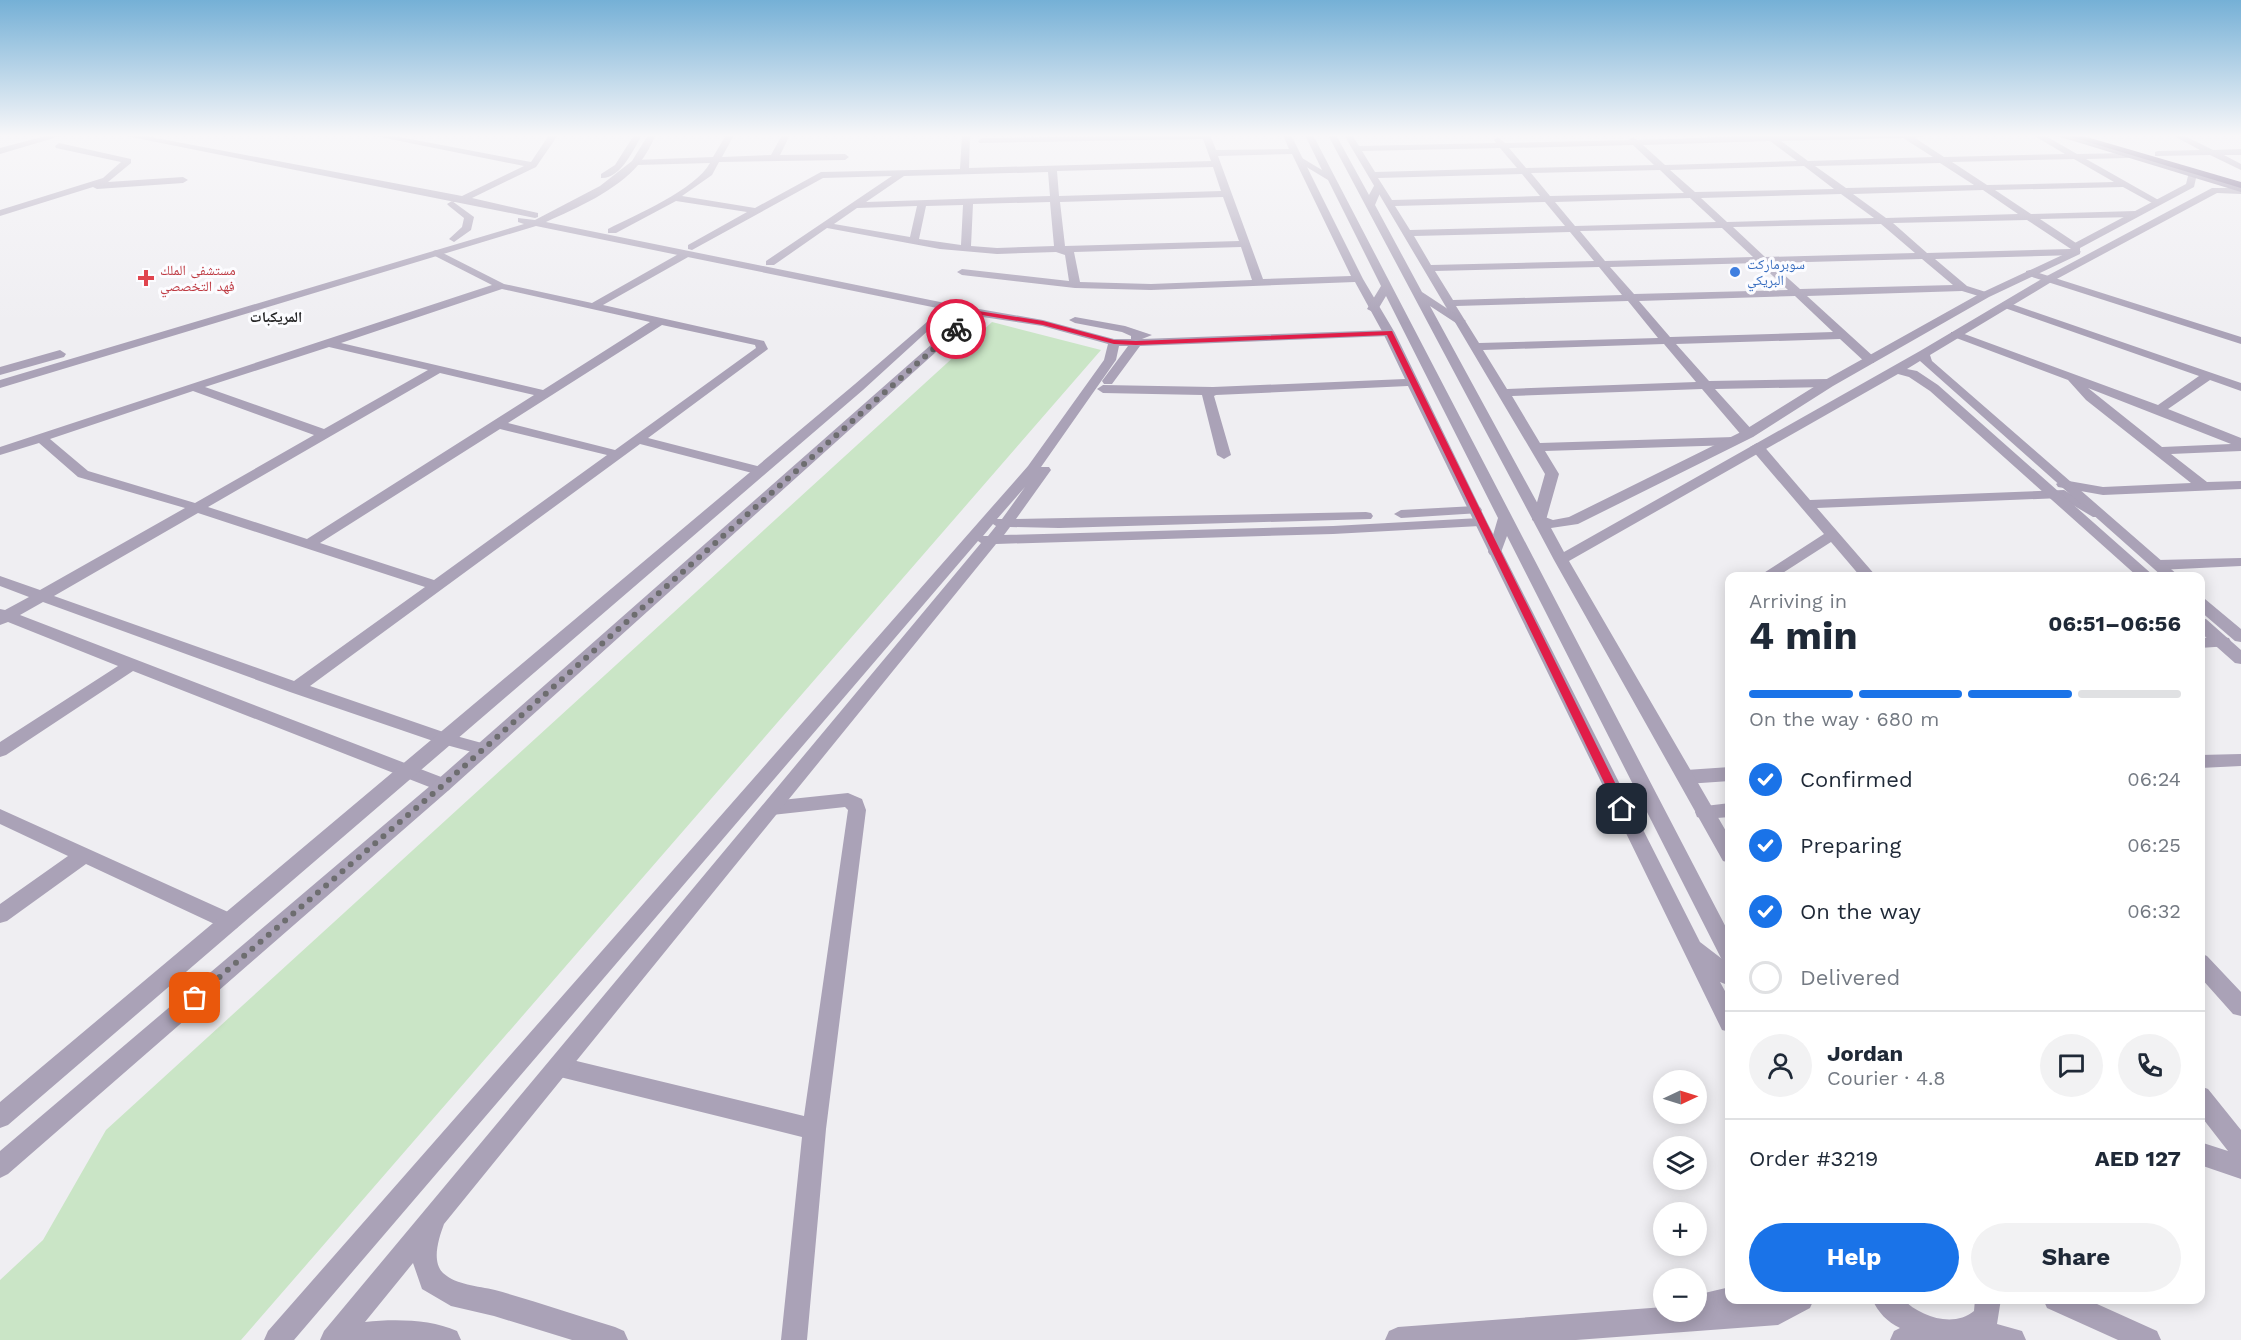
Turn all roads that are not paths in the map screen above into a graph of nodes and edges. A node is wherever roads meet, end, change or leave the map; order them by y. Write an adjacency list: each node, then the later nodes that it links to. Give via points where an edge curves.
1 (50, 198): 36 (street)
2 (424, 198): 32 (street)
3 (455, 198): 26 (street)
4 (466, 198): 26 (street)
5 (571, 198): 40 (street)
6 (584, 198): 39 (street)
7 (674, 198): 35 (street); 46 (street)
8 (780, 198): 35 (street)
9 (865, 198): 33 (street)
10 (1055, 198): 11 (street); 28 (street); 53 (street)
11 (1075, 198)
12 (1228, 198): 50 (street)
13 (1318, 198): 64 (street)
14 (1340, 198): 70 (street)
15 (1366, 198): 34 (street)
16 (1373, 198): 34 (street)
17 (1385, 198): 31 (street)
18 (1546, 198): 27 (street)
19 (1620, 198): 27 (street)
20 (1697, 198): 44 (street)
21 (1852, 198): 42 (street)
22 (2002, 198): 38 (street)
23 (2149, 198): 29 (street)
24 (2164, 198): 29 (street)
25 (2201, 198): 65 (street)
26 (463, 199): 40 (street)
27 (1548, 200): 31 (street); 45 (street)
28 (968, 201): 30 (street); 51 (street)
29 (2157, 202): 37 (street)
30 (922, 203): 33 (street); 49 (street)
31 (1389, 203): 47 (street)
32 (452, 204): 41 (street); 48 (street, via 469,217 467,228)
33 (854, 205): 43 (street)
34 (1370, 205): 72 (street)
35 (756, 211): 52 (street)
36 (0, 213)
37 (2134, 214): 38 (street); 54 (street)
38 (2030, 216): 42 (street); 54 (street)
39 (549, 218): 40 (street); 46 (street)
40 (536, 219): 41 (street); 52 (street); 55 (street)
41 (521, 220): 48 (street)
42 (1884, 221): 44 (street); 56 (street)
43 (825, 225): 49 (street); 59 (street)
44 (1727, 226): 45 (street); 57 (street)
45 (1572, 228): 47 (street); 60 (street)
46 (612, 231): 52 (street)
47 (1408, 233): 61 (street)
48 (454, 239): 58 (street)
49 (914, 241): 51 (street)
50 (1245, 244): 53 (street); 67 (street)
51 (966, 249): 53 (street)
52 (689, 250): 59 (street); 78 (street); 79 (street)
53 (1060, 250): 68 (street, via 1070,253)
54 (2076, 250): 56 (street); 63 (street)
55 (437, 253): 66 (street); 69 (street)
56 (1925, 255): 57 (street); 71 (street)
57 (1762, 259): 60 (street); 73 (street)
58 (373, 263): 66 (street); 97 (street)
59 (770, 263): 87 (street, via 1125,329)
60 (1602, 263): 61 (street); 75 (street)
61 (1429, 268): 76 (street)
62 (962, 272): 68 (street)
63 (2030, 273): 65 (street); 74 (street)
64 (1358, 279): 67 (street); 80 (street)
65 (2049, 279): 77 (street); 89 (street)
66 (329, 283): 104 (street)
67 (1259, 284): 68 (street)
68 (1075, 285)
69 (501, 286): 78 (street); 91 (street)
70 (1386, 286): 80 (street); 135 (street)
71 (1963, 288): 73 (street); 74 (street)
72 (1417, 293): 83 (street); 136 (street)
73 (1796, 293): 75 (street); 86 (street)
74 (1985, 295): 94 (street)
75 (1631, 298): 76 (street); 88 (street)
76 (1449, 303): 83 (street)
77 (2006, 305): 85 (street); 99 (street)
78 (594, 306): 82 (street)
79 (954, 306): 81 (street); 126 (street)
80 (1373, 309): 84 (street)
81 (974, 312): 90 (street, via 1043,323); 164 (street)
82 (660, 321): 111 (street); 117 (street, via 760,343 762,349)
83 (1460, 321): 92 (street)
84 (1387, 328): 87 (street); 102 (street)
85 (1955, 334): 93 (street); 98 (street)
86 (1842, 335): 88 (street); 94 (street)
87 (1136, 339): 90 (street); 108 (street)
88 (1667, 341): 92 (street); 105 (street)
89 (2241, 341)
90 (1114, 342): 139 (street, via 1110,360)
91 (328, 343): 95 (street); 106 (street)
92 (1475, 347): 110 (street)
93 (1924, 354): 96 (street); 100 (street, via 1926,362)
94 (1870, 360): 103 (street)
95 (437, 369): 111 (street); 114 (street)
96 (1894, 369): 101 (street); 121 (street)
97 (0, 371)
98 (2072, 376): 112 (street); 123 (street, via 2090,397)
99 (2208, 376): 107 (street); 112 (street)
100 (1943, 377): 101 (street, via 1925,375); 127 (street)
101 (1924, 381): 130 (street)
102 (1413, 382): 109 (street); 134 (street)
103 (1829, 383): 105 (street); 115 (street)
104 (0, 384)
105 (1705, 385): 110 (street); 115 (street)
106 (195, 387): 114 (street); 116 (street)
107 (2241, 387)
108 (1103, 389): 109 (street); 138 (street)
109 (1213, 391): 125 (street, via 1208,395)
110 (1504, 393): 120 (street)
111 (543, 394): 113 (street)
112 (2159, 410): 119 (street)
113 (497, 424): 124 (street); 142 (street)
114 (324, 434): 132 (street)
115 (1748, 434): 118 (street)
116 (41, 438): 122 (street); 132 (street, via 82,474)
117 (637, 439): 124 (street); 126 (street)
118 (1734, 441): 120 (street); 137 (street)
119 (2241, 445): 123 (street)
120 (1536, 447): 136 (street, via 1552,474)
121 (1757, 447): 131 (street); 141 (street)
122 (0, 451)
123 (2158, 451): 129 (street)
124 (616, 454): 152 (street)
125 (1224, 455)
126 (760, 471): 163 (street)
127 (2063, 484): 129 (street, via 2103,491); 133 (street)
128 (2241, 485): 129 (street)
129 (2203, 486)
130 (2052, 495): 131 (street); 133 (street, via 2064,494); 149 (street)
131 (1806, 504): 140 (street)
132 (195, 507): 142 (street); 153 (street)
133 (2098, 514): 146 (street)
134 (1477, 516): 138 (street); 139 (street, via 1333,530); 143 (street)
135 (1505, 518): 143 (street); 181 (street)
136 (1539, 520): 137 (street, via 1553,524); 144 (street)
137 (1573, 521): 141 (street, via 1574,530 1582,536)
138 (1006, 523): 139 (street)
139 (990, 531): 172 (street); 207 (street, via 972,540)
140 (1833, 535): 147 (street); 148 (street)
141 (1598, 539): 144 (street)
142 (309, 544): 152 (street)
143 (1495, 552): 180 (street)
144 (1561, 560): 170 (street)
145 (2241, 562): 146 (street)
146 (2158, 566): 150 (street)
147 (1773, 572)
148 (1865, 572)
149 (2141, 572)
150 (2166, 572)
151 (0, 581): 153 (street)
152 (434, 585): 162 (street)
153 (39, 596): 155 (street); 162 (street)
154 (2205, 606): 157 (street)
155 (2, 617): 161 (street)
156 (2205, 627): 158 (street)
157 (2241, 636)
158 (2223, 642): 159 (street); 160 (street)
159 (2205, 643)
160 (2241, 659)
161 (131, 665): 165 (street); 168 (street)
162 (296, 688): 163 (street)
163 (445, 739): 164 (street); 168 (street)
164 (483, 749): 171 (street)
165 (0, 751)
166 (2241, 760): 167 (street)
167 (2205, 762)
168 (407, 771): 171 (street); 179 (street)
169 (1725, 774): 170 (street)
170 (1686, 777): 174 (street)
171 (443, 785): 192 (street)
172 (772, 808): 186 (street); 189 (street, via 848,800 857,810)
173 (1725, 810): 174 (street)
174 (1704, 812): 176 (street)
175 (0, 816): 177 (street)
176 (1725, 848)
177 (84, 855): 178 (street); 179 (street)
178 (0, 915)
179 (230, 922): 188 (street)
180 (1688, 942): 183 (street); 185 (street)
181 (1725, 946)
182 (2205, 967): 184 (street)
183 (1725, 974)
184 (2241, 1007)
185 (1725, 1013)
186 (560, 1067): 189 (street); 194 (street)
187 (2205, 1102): 190 (street)
188 (0, 1117)
189 (814, 1129): 211 (street)
190 (2241, 1149)
191 (2205, 1155): 193 (street)
192 (0, 1166)
193 (2241, 1167)
194 (435, 1214): 208 (street); 210 (street, via 424,1258 431,1280 451,1293)
195 (1725, 1301): 201 (street)
196 (1793, 1304): 203 (street, via 1778,1312)
197 (1890, 1304): 205 (street, via 1899,1314)
198 (1988, 1304): 204 (street, via 1987,1317)
199 (2067, 1304): 206 (street)
200 (2086, 1304): 206 (street)
201 (1707, 1305)
202 (1653, 1319): 203 (street)
203 (1641, 1322): 212 (street)
204 (1970, 1332): 205 (street); 214 (street)
205 (1936, 1333): 213 (street)
206 (2142, 1337)
207 (278, 1340)
208 (335, 1340): 209 (street, via 366,1333)
209 (448, 1340)
210 (615, 1340)
211 (795, 1340)
212 (1398, 1340)
213 (1903, 1340)
214 (2013, 1340)

